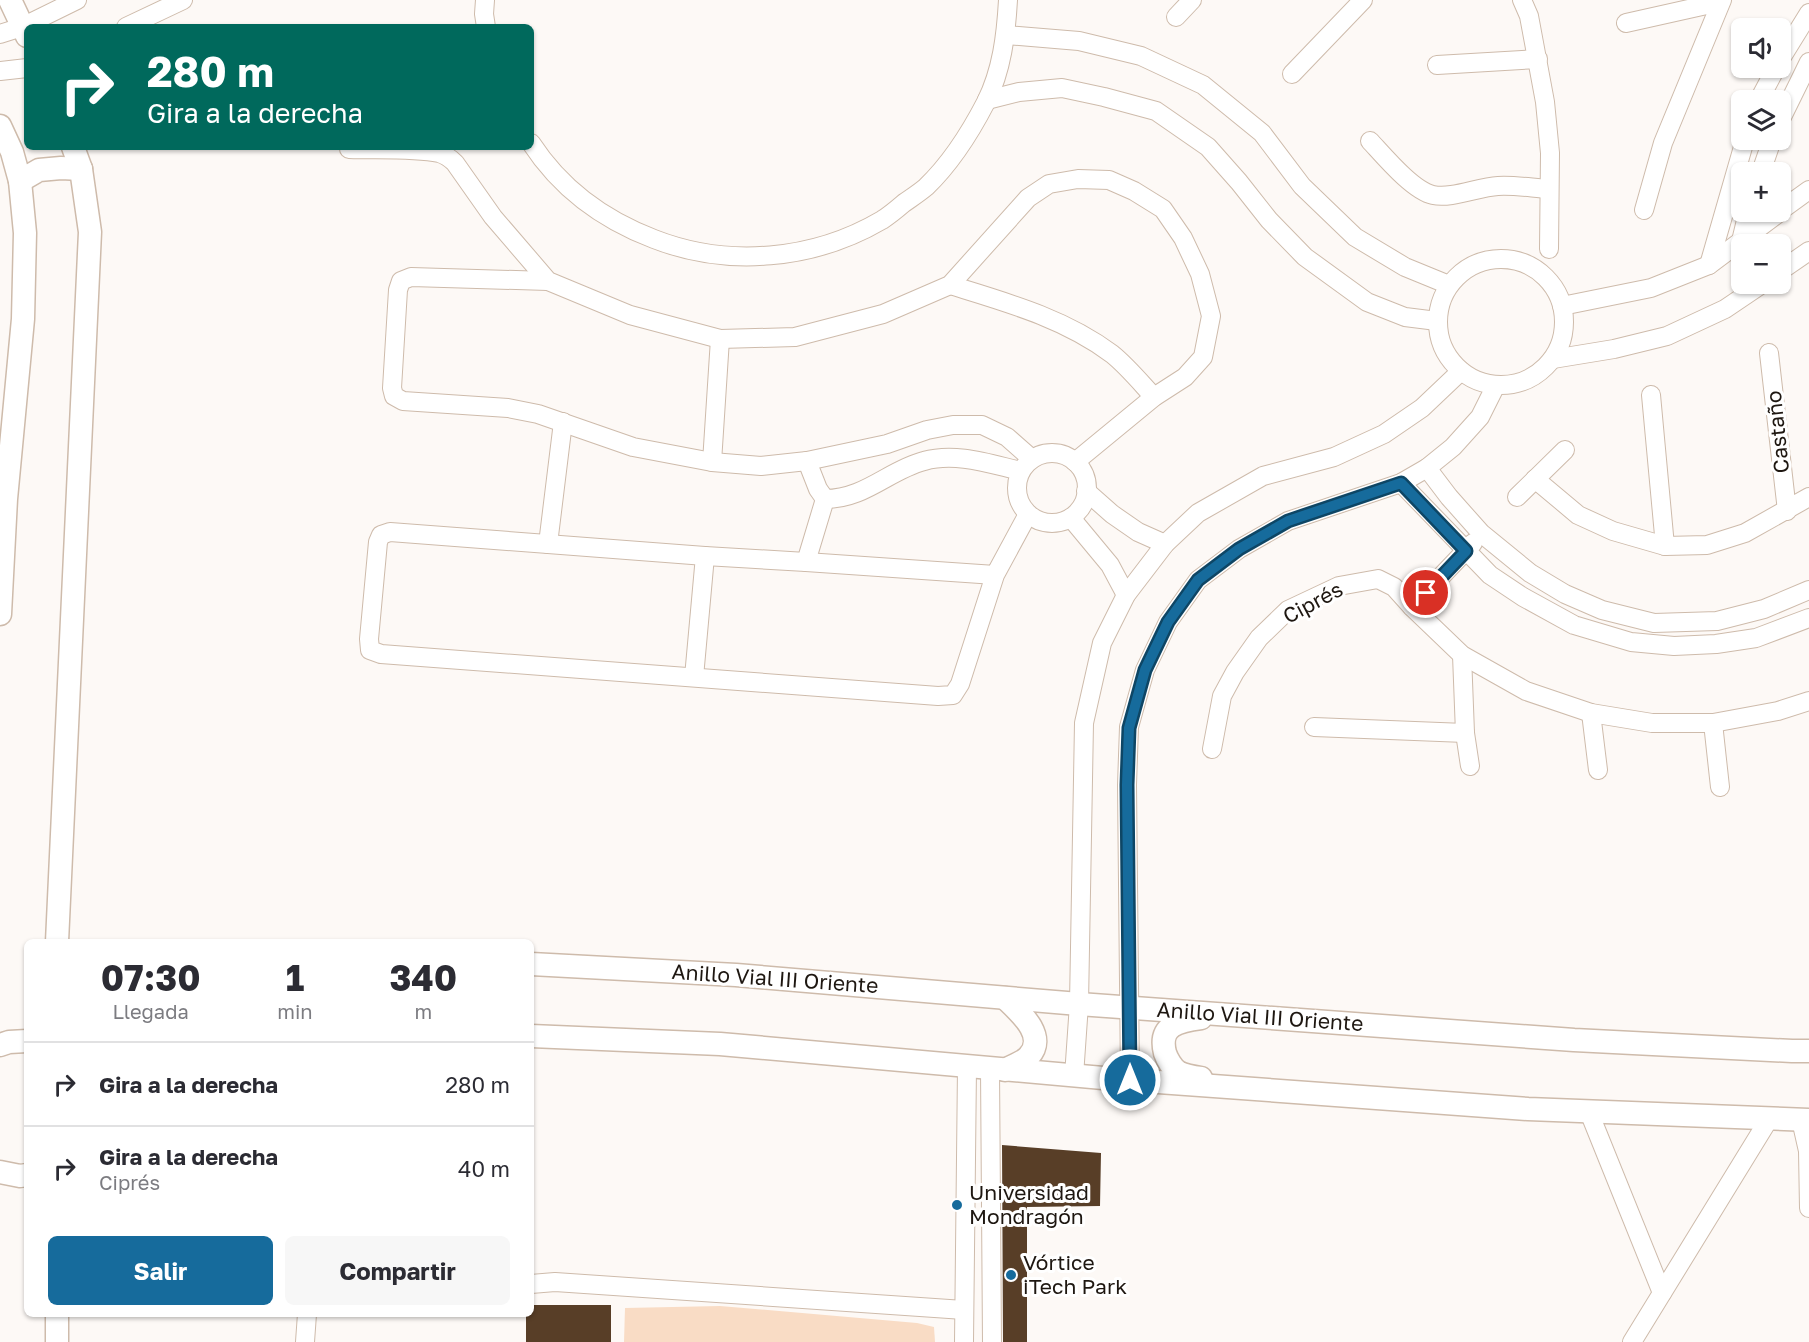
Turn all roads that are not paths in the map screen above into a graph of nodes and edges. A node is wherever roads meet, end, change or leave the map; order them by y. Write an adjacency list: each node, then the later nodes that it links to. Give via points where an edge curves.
1 (9, 0): 16 (main road)
2 (77, 0): 13 (street)
3 (183, 0): 14 (street)
4 (485, 0): 15 (street)
5 (1008, 0): 19 (street)
6 (1192, 0): 11 (street)
7 (1363, 0): 26 (street)
8 (1522, 0): 21 (street)
9 (1721, 1): 12 (street); 40 (street, via 1663,143)
10 (1809, 14): 20 (street)
11 (1176, 17)
12 (1626, 23)
13 (38, 24)
14 (132, 24)
15 (486, 24)
16 (24, 30)
17 (24, 32): 18 (street)
18 (0, 34)
19 (1006, 35): 28 (street); 50 (street, via 1078,41 1141,56 1203,85 1262,133 1302,186 1355,237 1405,267)
20 (1791, 43)
21 (1538, 59): 23 (street); 37 (street, via 1550,153)
22 (1809, 62): 27 (street)
23 (1437, 65)
24 (24, 68): 25 (street)
25 (0, 71)
26 (1292, 74)
27 (1791, 96)
28 (987, 100): 31 (street, via 960,147 925,187 882,220 834,243 782,255 729,257 676,248 626,229 581,199); 53 (street, via 1062,88 1156,111 1208,147 1305,257 1367,302 1405,316)
29 (0, 126): 36 (main road)
30 (1370, 141): 37 (street, via 1414,185 1432,195 1498,186)
31 (534, 148)
32 (74, 150): 35 (main road)
33 (382, 150): 48 (street, via 448,156)
34 (1741, 150): 47 (street)
35 (81, 169): 36 (main road, via 39,170); 103 (main road, via 90,232)
36 (20, 181): 90 (main road, via 25,233 23,319)
37 (1549, 189): 44 (street)
38 (1809, 190): 39 (street)
39 (1791, 203)
40 (1644, 210)
41 (1766, 222): 42 (street)
42 (1750, 234)
43 (1731, 248): 47 (street)
44 (1549, 249)
45 (1809, 251): 46 (street)
46 (1791, 263)
47 (1709, 265): 52 (street, via 1651,288)
48 (548, 281): 54 (street, via 630,315); 61 (street, via 411,277 401,281 392,388 394,396 403,401 508,408)
49 (950, 285): 54 (street, via 883,314 795,337); 60 (street, via 1010,303 1075,331 1113,355); 60 (street, via 1028,198 1049,184 1078,179 1109,180 1134,191 1163,209 1183,238 1200,274 1211,316 1203,357 1185,377)
50 (1449, 285): 52 (street, via 1477,263 1512,259 1544,276); 53 (street)
51 (1747, 294): 56 (street, via 1667,336)
52 (1562, 306): 56 (street, via 1561,342)
53 (1437, 321): 57 (street, via 1448,357)
54 (720, 339): 64 (street)
55 (1769, 353): 75 (street, Castaño)
56 (1553, 359): 58 (street, via 1537,374 1517,383)
57 (1461, 371): 58 (street, via 1477,381); 81 (street, via 1422,408 1384,434 1334,457 1263,476 1198,513)
58 (1496, 385): 67 (street, via 1480,417)
59 (1651, 395): 82 (street)
60 (1154, 397): 65 (street)
61 (563, 422): 64 (street, via 633,447); 80 (street)
62 (1565, 450): 68 (street)
63 (807, 461): 64 (street, via 761,466); 66 (street, via 886,444 927,430 982,425 1007,437); 74 (street)
64 (711, 462)
65 (1075, 462): 66 (street, via 1062,454 1046,453); 70 (street, via 1084,476)
66 (1026, 465): 74 (street, via 957,457 926,460 873,487); 77 (street, via 1016,486 1019,501)
67 (1427, 468): 69 (street); 71 (street)
68 (1535, 479): 72 (street); 82 (street, Castaño, via 1578,514 1613,531)
69 (1401, 483): 76 (street); 107 (street, via 1288,521 1239,549 1198,580 1168,622 1145,670 1129,728)
70 (1086, 491): 78 (street, via 1082,506); 81 (street, via 1138,532)
71 (1449, 497): 76 (street); 79 (street)
72 (1516, 497)
73 (1809, 497): 75 (street, Castaño)
74 (825, 499): 85 (street)
75 (1787, 511): 82 (street, Castaño, via 1745,533 1707,544)
76 (1430, 513): 83 (street)
77 (1028, 514): 78 (street, via 1041,522 1057,523); 86 (street)
78 (1071, 518): 88 (street, via 1110,565)
79 (1481, 533): 83 (street); 87 (street, via 1530,573 1565,594 1602,610 1654,622 1717,621 1764,609)
80 (548, 544): 84 (street); 93 (street, via 390,532 381,535 370,650 381,654)
81 (1165, 544): 88 (street)
82 (1665, 546)
83 (1466, 551): 89 (street); 91 (street, via 1490,575 1523,597 1574,625 1631,642 1716,644 1756,638)
84 (705, 556): 85 (street); 93 (street)
85 (806, 561): 86 (street)
86 (994, 575): 93 (street, via 960,684 953,695)
87 (1809, 590)
88 (1126, 595): 106 (street, via 1102,644 1084,723)
89 (1412, 607): 92 (street, Ciprés); 99 (street, Ciprés, via 1394,587 1378,579 1339,585 1288,610 1259,638 1235,672 1222,696)
90 (0, 614)
91 (1809, 618)
92 (1462, 655): 95 (street, Ciprés, via 1526,691); 98 (street)
93 (694, 677)
94 (1809, 701): 96 (street, Ciprés, via 1779,711)
95 (1592, 713): 96 (street, Ciprés, via 1652,723); 101 (street)
96 (1713, 723): 102 (street)
97 (1314, 727): 98 (street)
98 (1465, 733): 100 (street)
99 (1212, 749)
100 (1470, 766)
101 (1598, 770)
102 (1720, 787)
103 (57, 939)
104 (534, 964): 105 (main road, Anillo Vial III Oriente, via 736,975)
105 (1005, 998): 106 (main road, Anillo Vial III Oriente); 114 (main road, via 1033,1026 1035,1044 1029,1056)
106 (1079, 1004): 107 (main road, Anillo Vial III Oriente); 115 (street)
107 (1129, 1007): 108 (main road, Anillo Vial III Oriente); 116 (street)
108 (1226, 1014): 112 (main road, Anillo Vial III Oriente, via 1574,1040); 117 (main road, via 1183,1020 1169,1028 1163,1043 1167,1058 1178,1072)
109 (534, 1036): 113 (main road, via 720,1044)
110 (24, 1041): 111 (main road)
111 (0, 1045)
112 (1809, 1051)
113 (968, 1067): 114 (main road); 126 (street)
114 (998, 1070): 115 (main road); 132 (street)
115 (1074, 1076): 116 (main road)
116 (1130, 1080): 117 (main road)
117 (1231, 1088): 118 (main road)
118 (1589, 1112): 119 (main road); 125 (street)
119 (1769, 1119): 120 (main road); 125 (street)
120 (1805, 1120): 123 (street)
121 (0, 1172): 122 (main road)
122 (24, 1175)
123 (1809, 1202)
124 (534, 1284): 126 (street, via 555,1282)
125 (1662, 1293): 133 (street)
126 (964, 1310): 131 (street)
127 (57, 1317): 129 (main road)
128 (307, 1317): 130 (street)
129 (57, 1342)
130 (305, 1342)
131 (964, 1342)
132 (992, 1342)
133 (1632, 1342)

